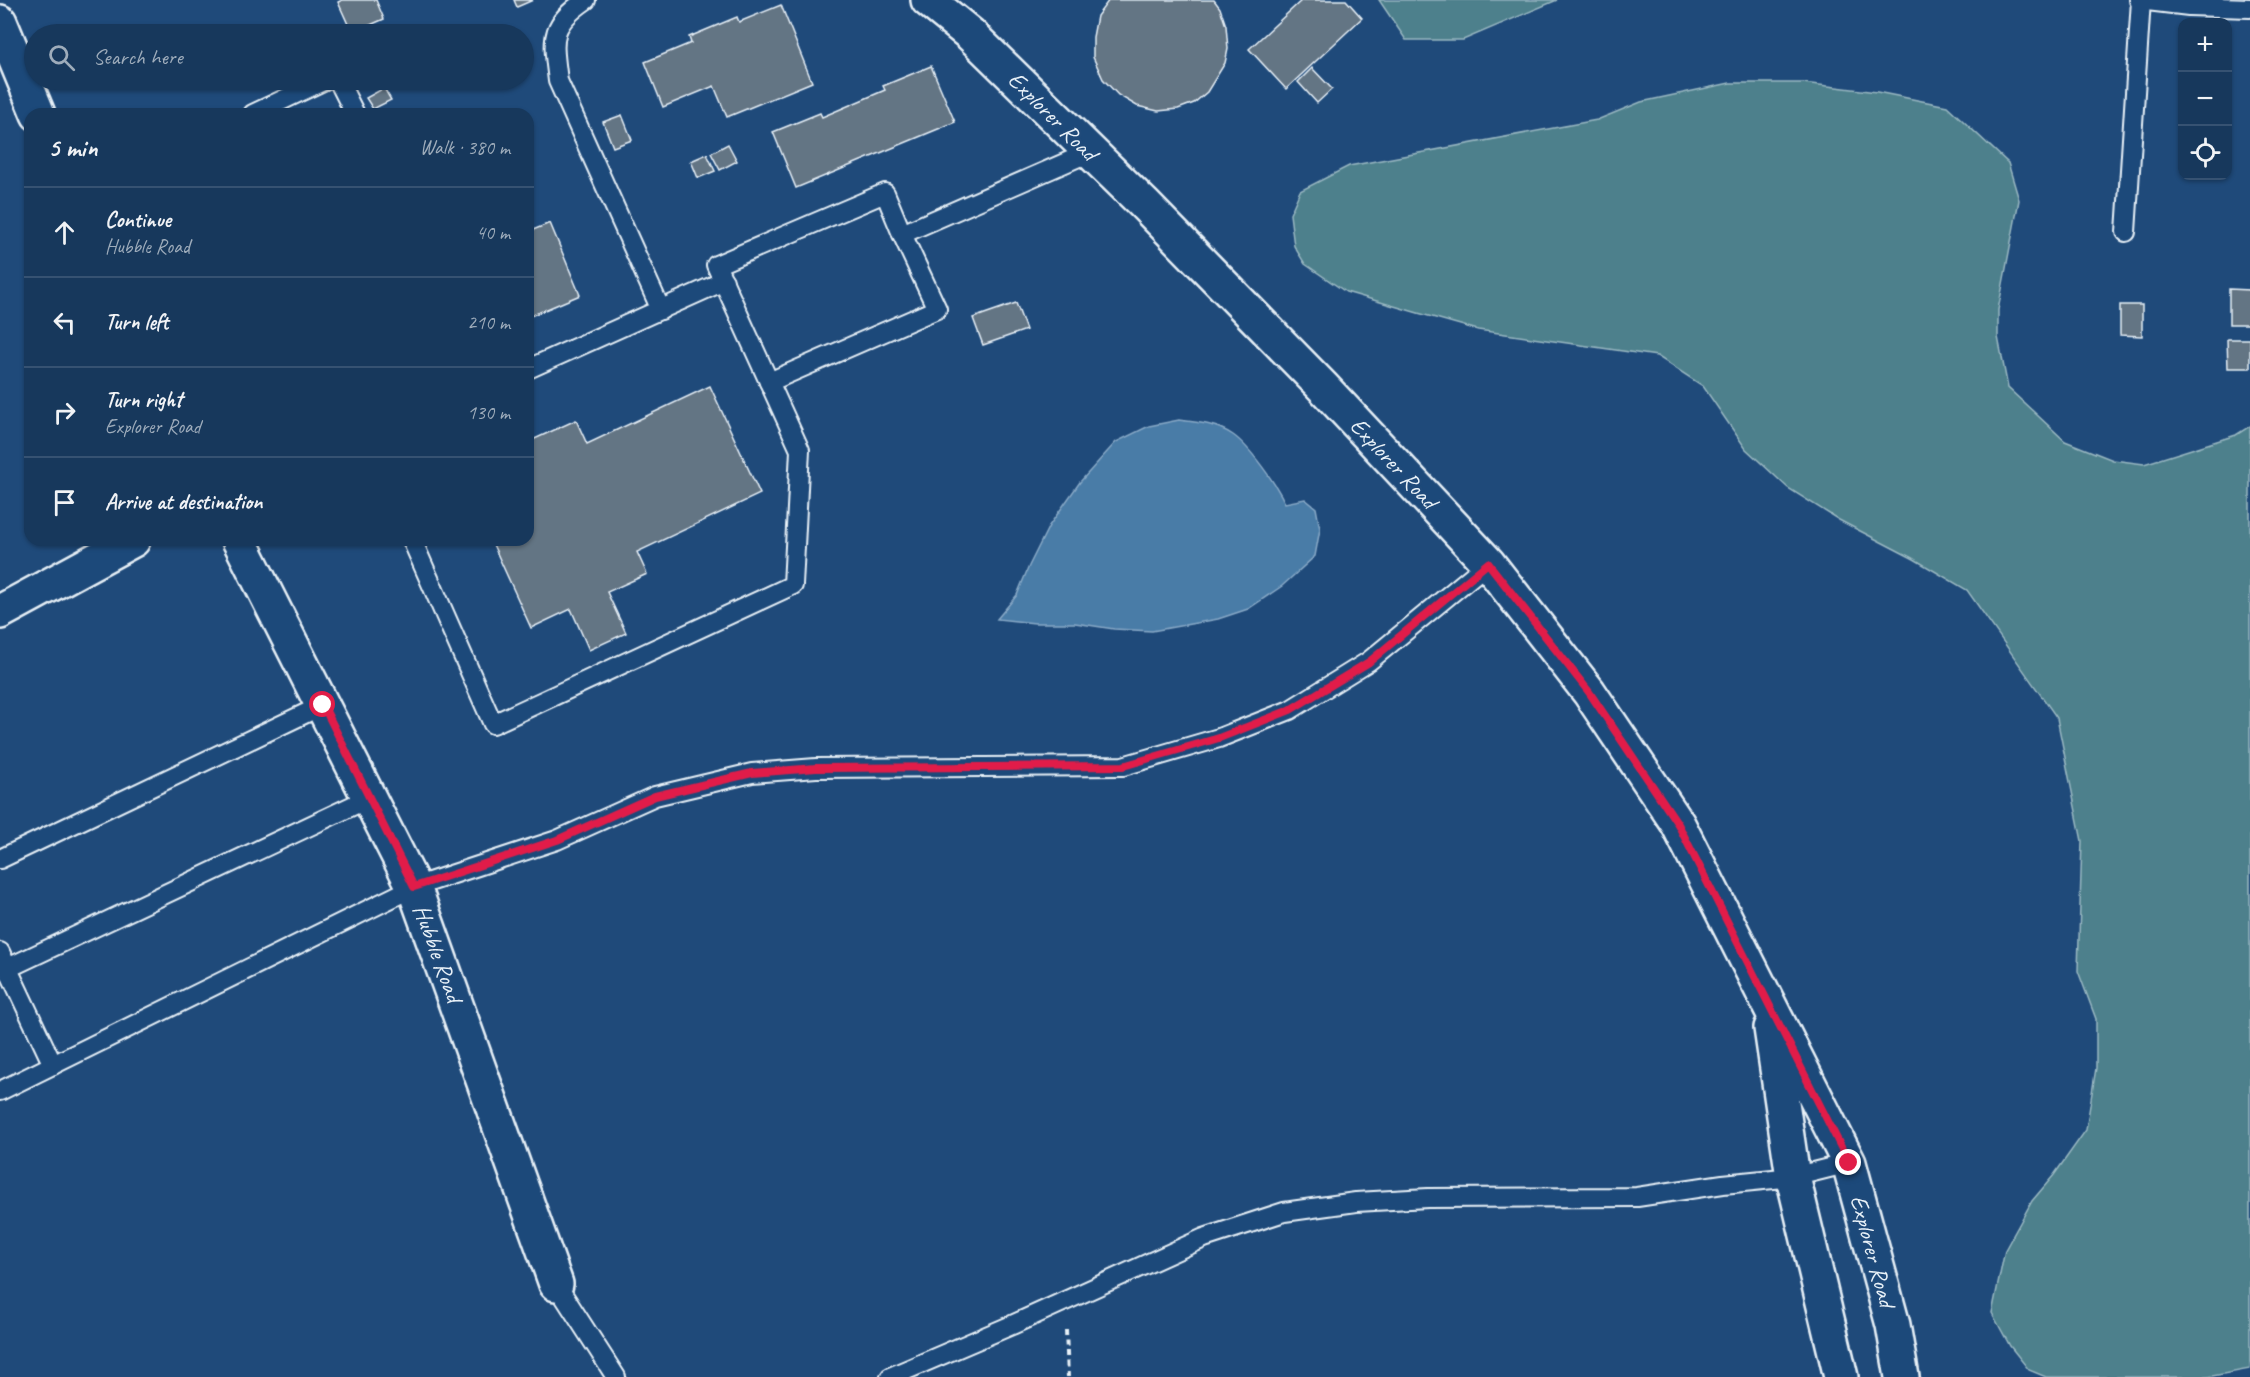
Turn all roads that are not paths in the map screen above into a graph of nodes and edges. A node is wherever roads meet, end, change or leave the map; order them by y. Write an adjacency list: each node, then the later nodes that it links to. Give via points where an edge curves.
1 (586, 0): 17 (lane, via 557,25 558,81)
2 (928, 0): 13 (street, Explorer Road, via 970,34)
3 (2140, 0): 4 (lane); 14 (lane)
4 (2250, 8)
5 (0, 22): 6 (street)
6 (24, 80)
7 (28, 90): 10 (street)
8 (304, 90): 11 (lane)
9 (343, 90): 12 (lane)
10 (36, 108)
11 (266, 108)
12 (352, 108)
13 (1090, 152): 15 (lane); 23 (street, Explorer Road, via 1315,379)
14 (2126, 232)
15 (902, 234): 16 (lane, via 885,193 716,265); 19 (lane, via 937,309)
16 (724, 281): 17 (lane); 19 (lane)
17 (661, 310): 18 (lane)
18 (534, 366)
19 (769, 382): 22 (lane, via 800,450 793,585 493,724)
20 (122, 546): 24 (street)
21 (242, 546): 25 (street, Hubble Road)
22 (415, 546)
23 (1488, 563): 28 (lane, via 1369,662 1290,710 1219,738 1123,766 816,768 752,773 655,796 557,840); 30 (street, Explorer Road, via 1589,692 1678,824)
24 (0, 612)
25 (323, 705): 26 (street, Hubble Road); 27 (lane)
26 (369, 798): 28 (street, Hubble Road); 29 (lane)
27 (0, 859)
28 (414, 887): 31 (lane); 35 (street, Hubble Road)
29 (4, 960): 31 (lane)
30 (1767, 1000): 33 (street, Explorer Road); 34 (street, Explorer Road)
31 (53, 1065): 32 (lane)
32 (0, 1091)
33 (1849, 1163): 34 (lane); 39 (street, Explorer Road, via 1893,1325)
34 (1793, 1177): 37 (lane, via 1637,1197 1428,1198 1284,1212 1204,1238); 38 (street, Explorer Road)
35 (555, 1284): 36 (lane)
36 (616, 1377)
37 (890, 1377)
38 (1841, 1377)
39 (1902, 1377)

